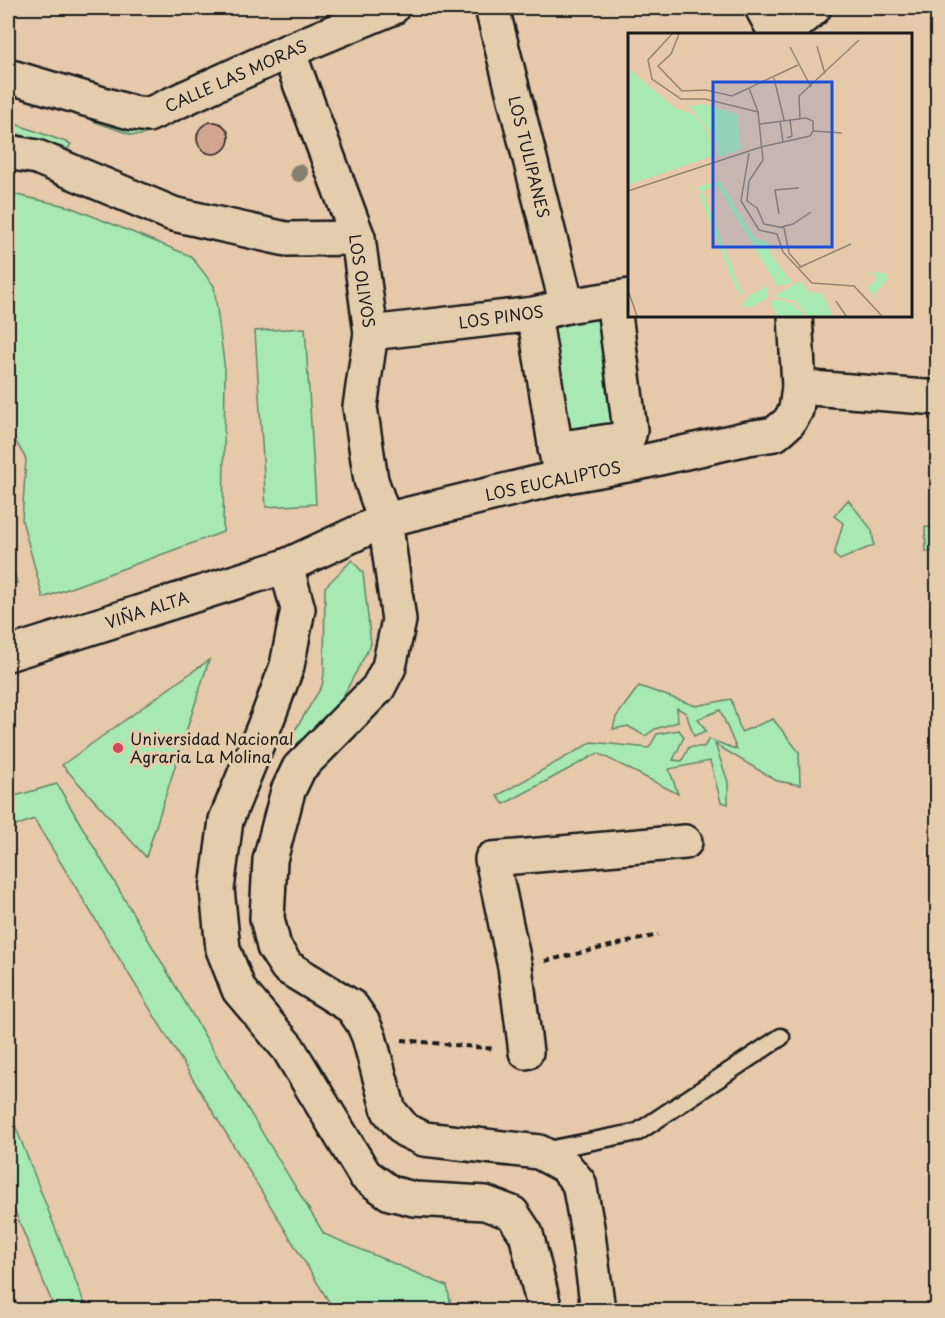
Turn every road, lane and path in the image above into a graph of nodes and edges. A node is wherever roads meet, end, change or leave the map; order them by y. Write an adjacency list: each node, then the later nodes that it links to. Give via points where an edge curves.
1 (392, 8): 7 (street, CALLE LAS MORAS)
2 (492, 8): 12 (street, LOS TULIPANES)
3 (762, 8): 5 (street)
4 (814, 8): 6 (street)
5 (775, 33)
6 (786, 33)
7 (288, 51): 8 (street, CALLE LAS MORAS, via 148,115); 10 (street, LOS OLIVOS)
8 (8, 76)
9 (8, 152): 10 (street, via 37,157 173,214 286,239)
10 (358, 238): 15 (street, LOS OLIVOS)
11 (622, 298): 12 (street, LOS PINOS); 18 (street, via 629,435)
12 (567, 306): 13 (street, LOS PINOS)
13 (534, 314): 15 (street, LOS PINOS); 18 (street)
14 (795, 316): 16 (street, LOS EUCALIPTOS)
15 (371, 333): 19 (street, LOS OLIVOS, via 360,407 370,480)
16 (799, 387): 17 (street); 18 (street, LOS EUCALIPTOS, via 796,410 775,434 638,463)
17 (938, 398)
18 (558, 463): 19 (street, LOS EUCALIPTOS)
19 (385, 520): 20 (street, LOS EUCALIPTOS); 25 (street, LOS OLIVOS, via 399,620 389,666 378,688 299,768 288,791 270,860 267,918 274,947 287,967 352,1007)
20 (286, 566): 21 (street, VIÑA ALTA); 29 (street, via 298,609 287,666 226,820 217,889 223,949 239,990 288,1048 365,1175 390,1193 414,1199 485,1203 512,1213 526,1234)
21 (8, 654)
22 (685, 842): 24 (street, via 492,859)
23 (658, 935): 24 (path)
24 (515, 967): 27 (street)
25 (369, 1037): 27 (path); 28 (street, LOS OLIVOS, via 389,1111 405,1130 424,1139)
26 (781, 1037): 28 (lane, via 638,1132)
27 (526, 1052)
28 (539, 1152): 30 (street, via 565,1166 579,1183)
29 (545, 1311)
30 (598, 1311)

